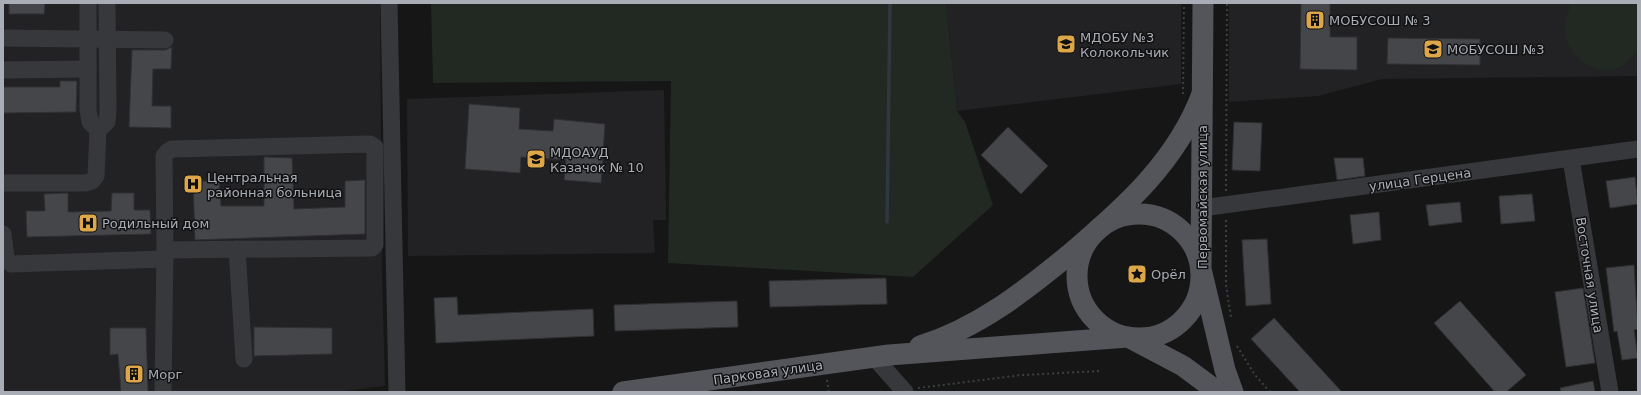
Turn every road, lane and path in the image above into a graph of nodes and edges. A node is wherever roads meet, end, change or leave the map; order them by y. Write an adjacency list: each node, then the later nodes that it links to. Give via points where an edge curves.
1 (88, 3): 7 (street)
2 (107, 3): 8 (street)
3 (389, 3): 31 (street)
4 (1184, 3): 12 (path)
5 (1203, 3): 12 (main road, Первомайская улица)
6 (3, 38): 7 (street)
7 (87, 39): 8 (street); 10 (street)
8 (107, 39): 9 (street); 13 (street, via 107,122)
9 (165, 40)
10 (88, 69): 11 (street); 13 (street, via 90,122)
11 (3, 70)
12 (1193, 96): 17 (main road, Первомайская улица); 18 (main road, Первомайская улица, via 1194,116 1178,142 1137,195)
13 (98, 130): 16 (street, via 96,176 92,181)
14 (1638, 149): 15 (street, улица Герцена)
15 (1572, 159): 17 (street, улица Герцена); 35 (street, Восточная улица)
16 (3, 183)
17 (1202, 208): 22 (main road, Первомайская улица)
18 (1099, 229): 22 (main road, via 1126,216 1143,214 1160,218 1175,226 1188,238); 23 (main road, via 1090,238 1081,254 1077,272 1079,290 1085,306 1096,321 1111,331); 24 (main road, Парковая улица, via 1033,284 983,318 934,342)
19 (3, 234): 21 (street, via 6,258 11,264)
20 (237, 249): 21 (street); 21 (street, via 367,248 376,245 375,147 370,144 172,149 164,156); 25 (street)
21 (165, 255): 30 (street)
22 (1201, 269): 23 (main road, via 1196,301 1179,323 1161,334 1145,338); 34 (main road, Первомайская улица, via 1225,370)
23 (1128, 337): 24 (main road, Парковая улица); 28 (main road, via 1183,366)
24 (881, 356): 26 (main road, Парковая улица); 29 (street)
25 (244, 359)
26 (825, 364): 32 (main road, Парковая улица); 33 (path)
27 (1101, 371): 29 (path, via 1022,375)
28 (1207, 389)
29 (904, 391)
30 (163, 392)
31 (397, 392)
32 (624, 392)
33 (829, 392)
34 (1233, 392)
35 (1610, 392)

